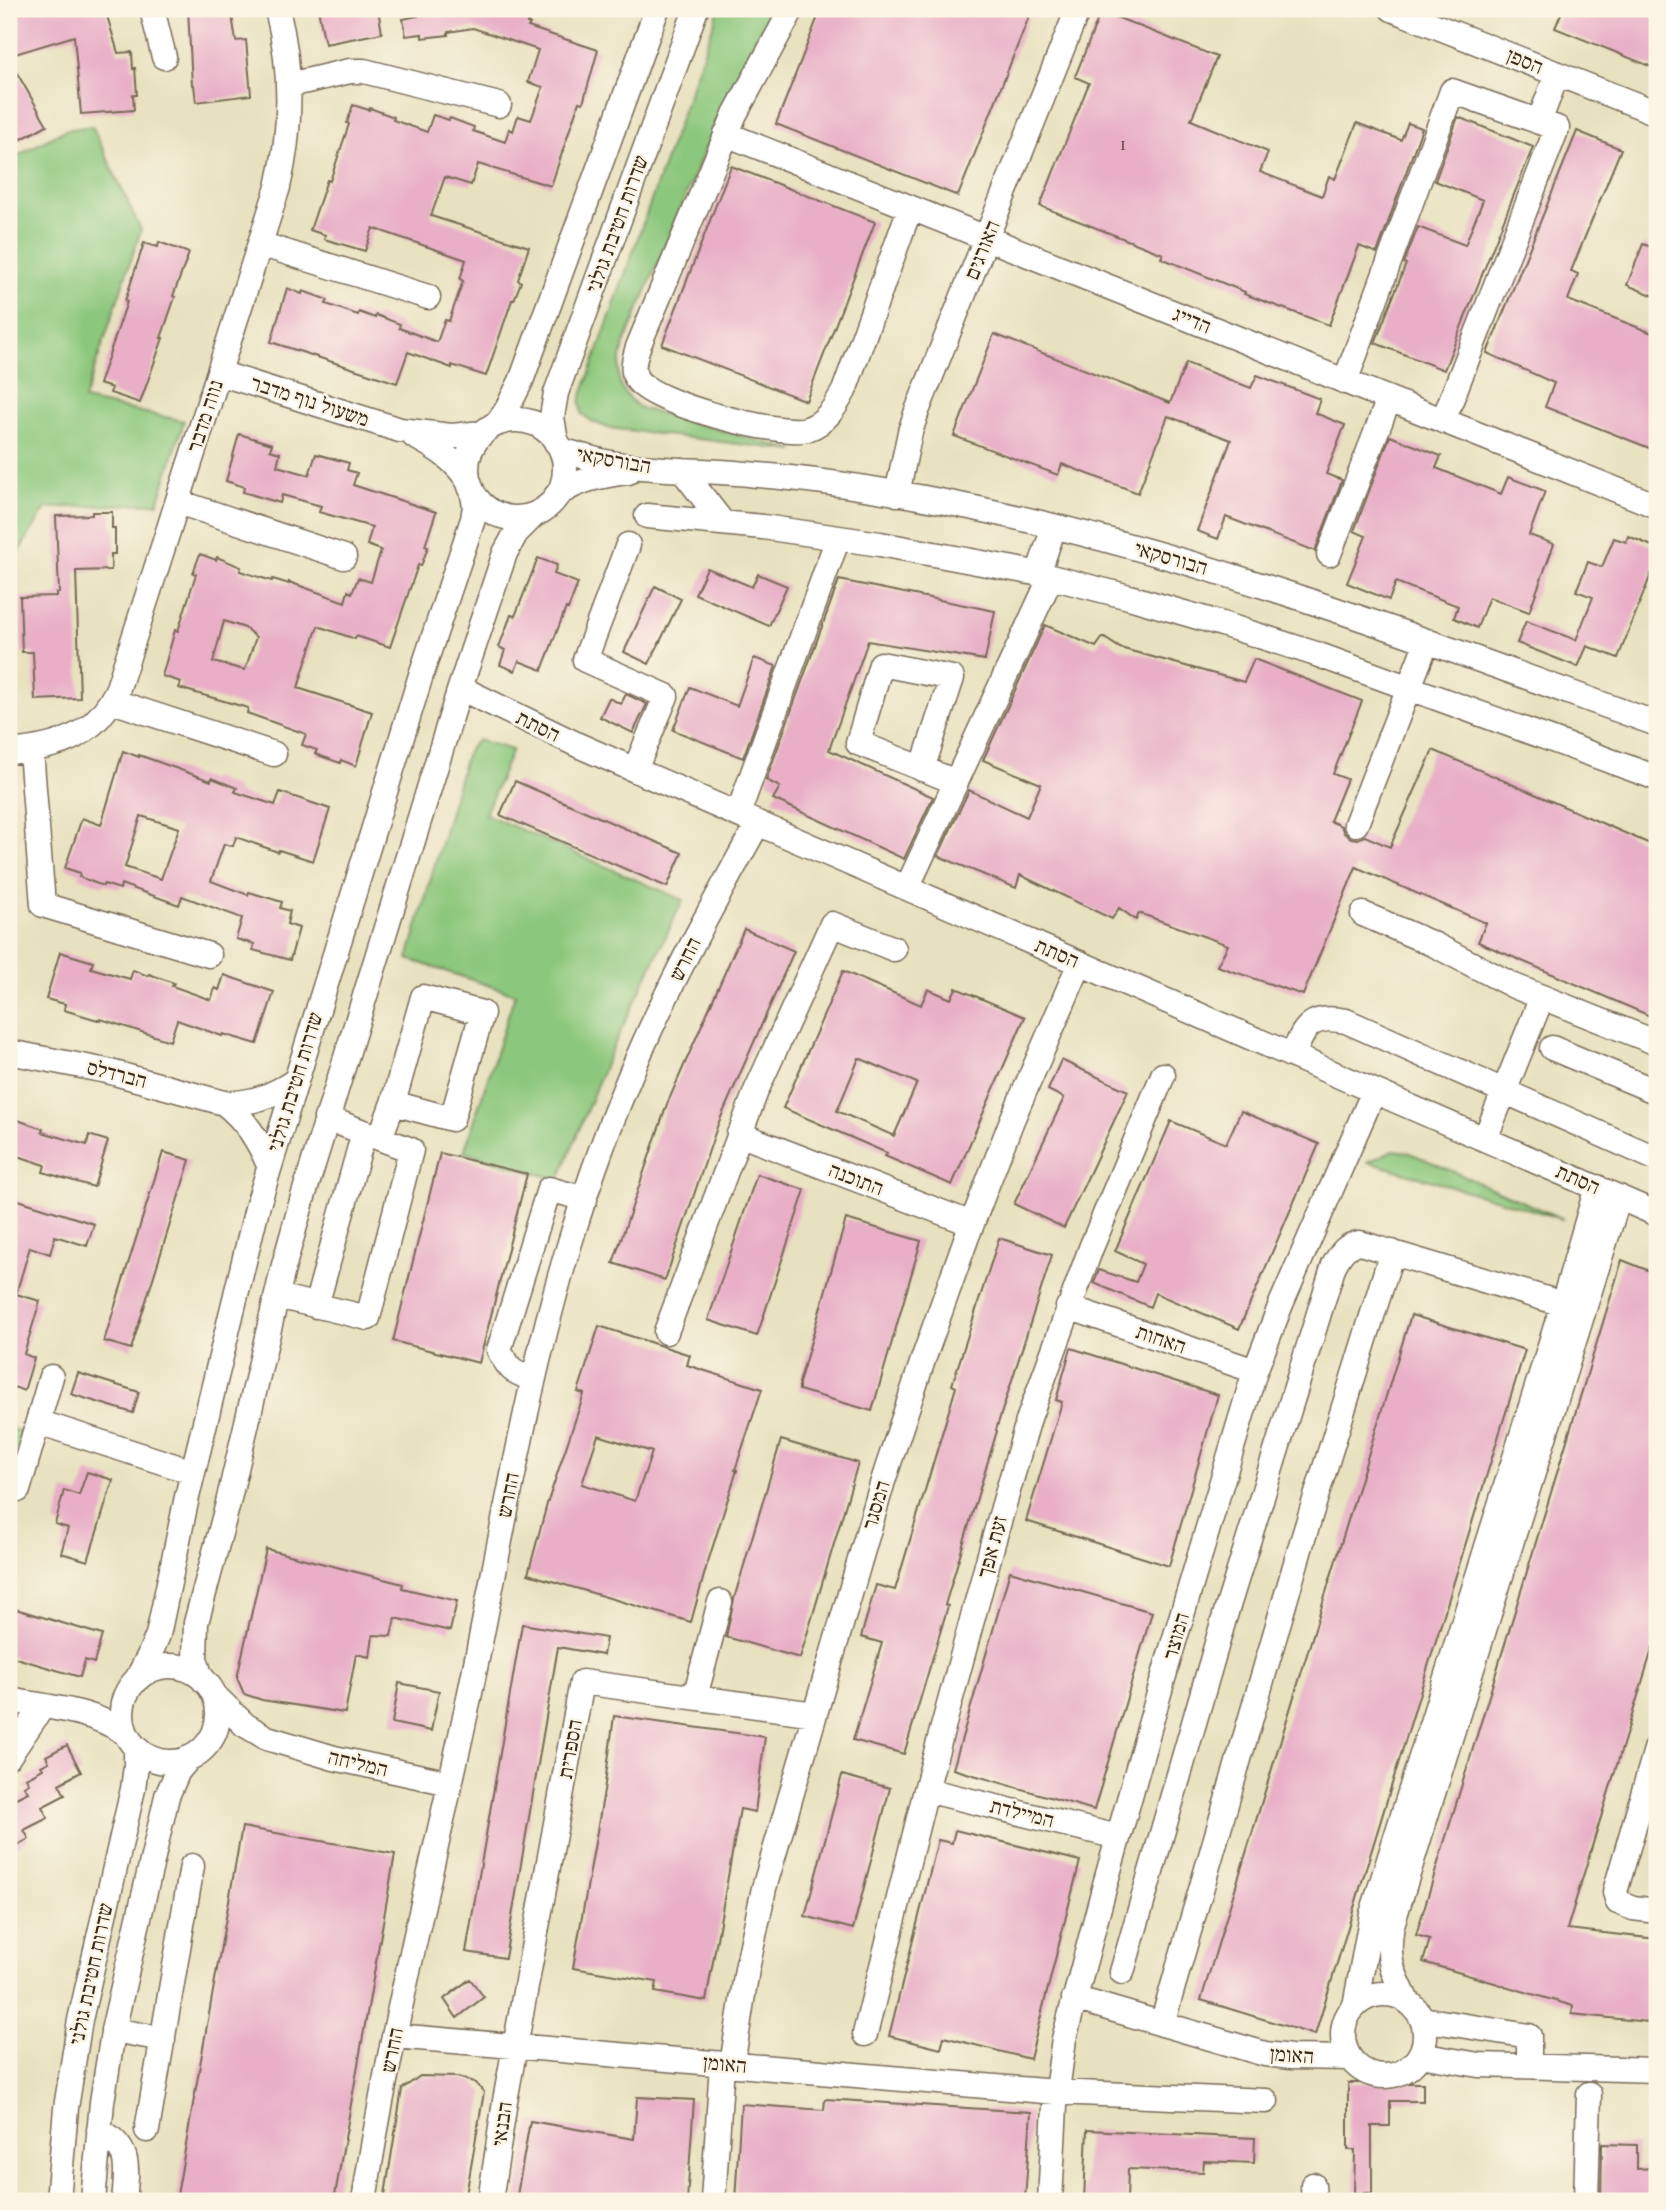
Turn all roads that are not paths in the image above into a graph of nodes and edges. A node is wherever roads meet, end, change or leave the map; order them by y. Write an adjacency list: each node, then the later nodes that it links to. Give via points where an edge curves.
1 (152, 9): 8 (street)
2 (277, 9): 10 (street, נווה מדבר)
3 (657, 9): 23 (street, שדרות חטיבת גולני, via 521,381 506,411)
4 (696, 9): 25 (street, שדרות חטיבת גולני, via 556,393 552,417)
5 (792, 9): 14 (street)
6 (1078, 9): 16 (street, האורגים)
7 (1392, 9): 9 (street, הספן)
8 (163, 57)
9 (1557, 74): 12 (street, הספן); 13 (street)
10 (289, 85): 11 (street, via 364,71); 17 (street, נווה מדבר, via 283,167)
11 (499, 105)
12 (1657, 113)
13 (1539, 122): 20 (street, via 1452,91); 22 (street, via 1557,128)
14 (726, 134): 15 (street, הדייג); 15 (street, via 634,360 641,385 674,404 787,431 810,428 827,417 844,391)
15 (910, 208): 16 (street, הדייג)
16 (986, 238): 20 (street, הדייג); 28 (street, האורגים, via 917,411)
17 (260, 244): 18 (street); 19 (street, נווה מדבר)
18 (428, 297)
19 (219, 373): 24 (street, משעול נוף מדבר); 30 (street, נווה מדבר)
20 (1345, 382): 21 (street, הדייג)
21 (1388, 399): 22 (street, הדייג); 38 (street)
22 (1443, 421): 31 (street, הדייג)
23 (490, 428): 24 (street, משעול נוף מדבר, via 451,436); 25 (street, via 516,420 535,424); 27 (street, via 475,442 468,459)
24 (401, 430): 27 (street, משעול נוף מדבר, via 450,458)
25 (559, 446): 26 (street, הבורסקאי, via 615,464); 29 (street, via 565,469)
26 (674, 470): 28 (street, הבורסקאי, via 759,475); 29 (street, הבורסקאי, via 609,475 568,487); 34 (street)
27 (471, 487): 32 (street, via 481,503 497,514 516,518); 65 (street, שדרות חטיבת גולני, via 473,519)
28 (897, 494): 35 (street, הבורסקאי)
29 (556, 496): 32 (street)
30 (178, 502): 39 (street); 44 (street, נווה מדבר)
31 (1657, 506)
32 (535, 514): 42 (street, שדרות חטיבת גולני, via 505,553)
33 (647, 516): 34 (street)
34 (723, 523): 36 (street)
35 (1055, 527): 40 (street); 41 (street, הבורסקאי, via 1271,588)
36 (838, 538): 40 (street); 52 (street, החרש)
37 (628, 545): 49 (street, via 585,660 666,696)
38 (1329, 554)
39 (344, 557)
40 (1045, 576): 43 (street, via 1222,624); 51 (street)
41 (1427, 641): 43 (street); 45 (street, הבורסקאי)
42 (460, 688): 49 (street, הסתת); 71 (street, שדרות חטיבת גולני)
43 (1410, 688): 50 (street); 53 (street)
44 (112, 701): 46 (street, נווה מדבר, via 83,732 51,746); 47 (street)
45 (1657, 724)
46 (20, 751): 57 (street, via 43,905)
47 (274, 754)
48 (922, 769): 48 (street, via 953,678 881,664 858,743); 51 (street)
49 (635, 770): 52 (street, הסתת)
50 (1657, 778)
51 (956, 782): 54 (street)
52 (748, 819): 54 (street, הסתת); 78 (street, החרש, via 641,1049)
53 (1356, 824)
54 (907, 888): 58 (street, הסתת)
55 (1363, 914): 59 (street)
56 (894, 949): 72 (street, via 832,924)
57 (209, 955)
58 (1080, 963): 63 (street, הסתת); 80 (street, המסגר)
59 (1542, 997): 60 (street); 67 (street)
60 (1657, 1042)
61 (1552, 1048): 68 (street)
62 (9, 1052): 69 (street, הברדלס, via 107,1071)
63 (1293, 1056): 66 (street, הסתת); 67 (street, via 1302,1032 1317,1021 1333,1018)
64 (1163, 1075): 84 (street, זעת אפך)
65 (295, 1081): 69 (street, הברדלס, via 264,1098); 76 (street, שדרות חטיבת גולני)
66 (1374, 1091): 74 (street, הסתת); 87 (street, המוצר)
67 (1504, 1091): 74 (street); 75 (street)
68 (1657, 1092)
69 (224, 1103): 76 (street, הברדלס, via 247,1124)
70 (393, 1103): 70 (street, via 452,1119 482,1013 423,997); 73 (street)
71 (326, 1118): 73 (street); 82 (street, שדרות חטיבת גולני)
72 (739, 1134): 80 (street, התוכנה); 86 (street)
73 (372, 1135): 83 (street); 83 (street, via 411,1150 368,1318)
74 (1485, 1139): 77 (street, הסתת)
75 (1657, 1159)
76 (269, 1165): 91 (street, שדרות חטיבת גולני)
77 (1608, 1192): 79 (street, הסתת); 85 (street)
78 (585, 1199): 89 (street, החרש); 89 (street, via 549,1189 499,1350 513,1372)
79 (1657, 1214)
80 (972, 1224): 99 (street, המסגר, via 887,1468)
81 (1392, 1252): 85 (street); 110 (street, via 1352,1244 1334,1265 1224,1619); 114 (street)
82 (277, 1296): 83 (street); 95 (street, שדרות חטיבת גולני, via 196,1623 195,1658)
83 (316, 1306)
84 (1068, 1307): 87 (street, האחות); 106 (street, זעת אפך, via 1011,1477)
85 (1573, 1309): 112 (street, via 1372,1914); 113 (street, via 1392,1924 1391,1970)
86 (666, 1332)
87 (1255, 1371): 107 (street, המוצר)
88 (51, 1377): 90 (street)
89 (533, 1379): 105 (street, החרש)
90 (38, 1422): 91 (street); 92 (street)
91 (193, 1472): 94 (street, שדרות חטיבת גולני, via 158,1635)
92 (18, 1490)
93 (720, 1602): 96 (street)
94 (133, 1684): 95 (street, via 151,1670 170,1666 189,1670); 98 (street, via 91,1705); 101 (street, via 123,1705 123,1724)
95 (209, 1688): 100 (street, המליחה, via 245,1725); 103 (street, via 217,1724 215,1733)
96 (695, 1698): 99 (street, הספרית); 119 (street, הספרית, via 583,1682)
97 (9, 1700): 98 (street)
98 (50, 1707): 101 (street, via 91,1717); 104 (street)
99 (814, 1714): 122 (street, המסגר, via 771,1860)
100 (267, 1738): 103 (street, המליחה, via 216,1743); 105 (street, המליחה)
101 (131, 1741): 103 (street, via 160,1762 180,1762); 130 (street, שדרות חטיבת גולני, via 136,1766 133,1789 75,2045)
102 (1657, 1745): 109 (street, via 1615,1892 1624,1905)
103 (196, 1753): 115 (street, שדרות חטיבת גולני, via 178,1771 167,1796)
104 (9, 1756)
105 (450, 1783): 117 (street, החרש)
106 (926, 1790): 107 (street, המיילדת); 116 (street, זעת אפך)
107 (1118, 1837): 111 (street, המוצר)
108 (192, 1866): 118 (street)
109 (1657, 1911)
110 (1122, 1972)
111 (1074, 1998): 114 (street, האומן); 125 (street, המוצר)
112 (1355, 2006): 113 (street, via 1376,1994 1392,1994); 121 (street, via 1342,2035)
113 (1415, 2010): 120 (street, via 1425,2035); 123 (street, via 1529,2036)
114 (1162, 2024): 121 (street, האומן, via 1265,2054)
115 (114, 2030): 118 (street); 128 (street, שדרות חטיבת גולני)
116 (865, 2034)
117 (395, 2036): 119 (street, האומן); 133 (street, החרש)
118 (163, 2039): 129 (street)
119 (515, 2046): 122 (street, האומן); 134 (street, הבנאי)
120 (1420, 2055): 121 (street, via 1392,2076 1368,2073); 123 (street, via 1469,2065)
121 (1350, 2058)
122 (727, 2065): 125 (street, האומן); 135 (street, המסגר)
123 (1529, 2066): 124 (street)
124 (1657, 2070)
125 (1056, 2092): 127 (street, האומן); 136 (street, המוצר)
126 (1589, 2094): 137 (street)
127 (1266, 2101)
128 (99, 2130): 131 (street, שדרות חטיבת גולני); 132 (street, via 114,2138 122,2152 126,2164)
129 (147, 2130)
130 (58, 2201)
131 (93, 2201)
132 (124, 2201)
133 (364, 2201)
134 (490, 2201)
135 (713, 2201)
136 (1049, 2201)
137 (1586, 2201)

